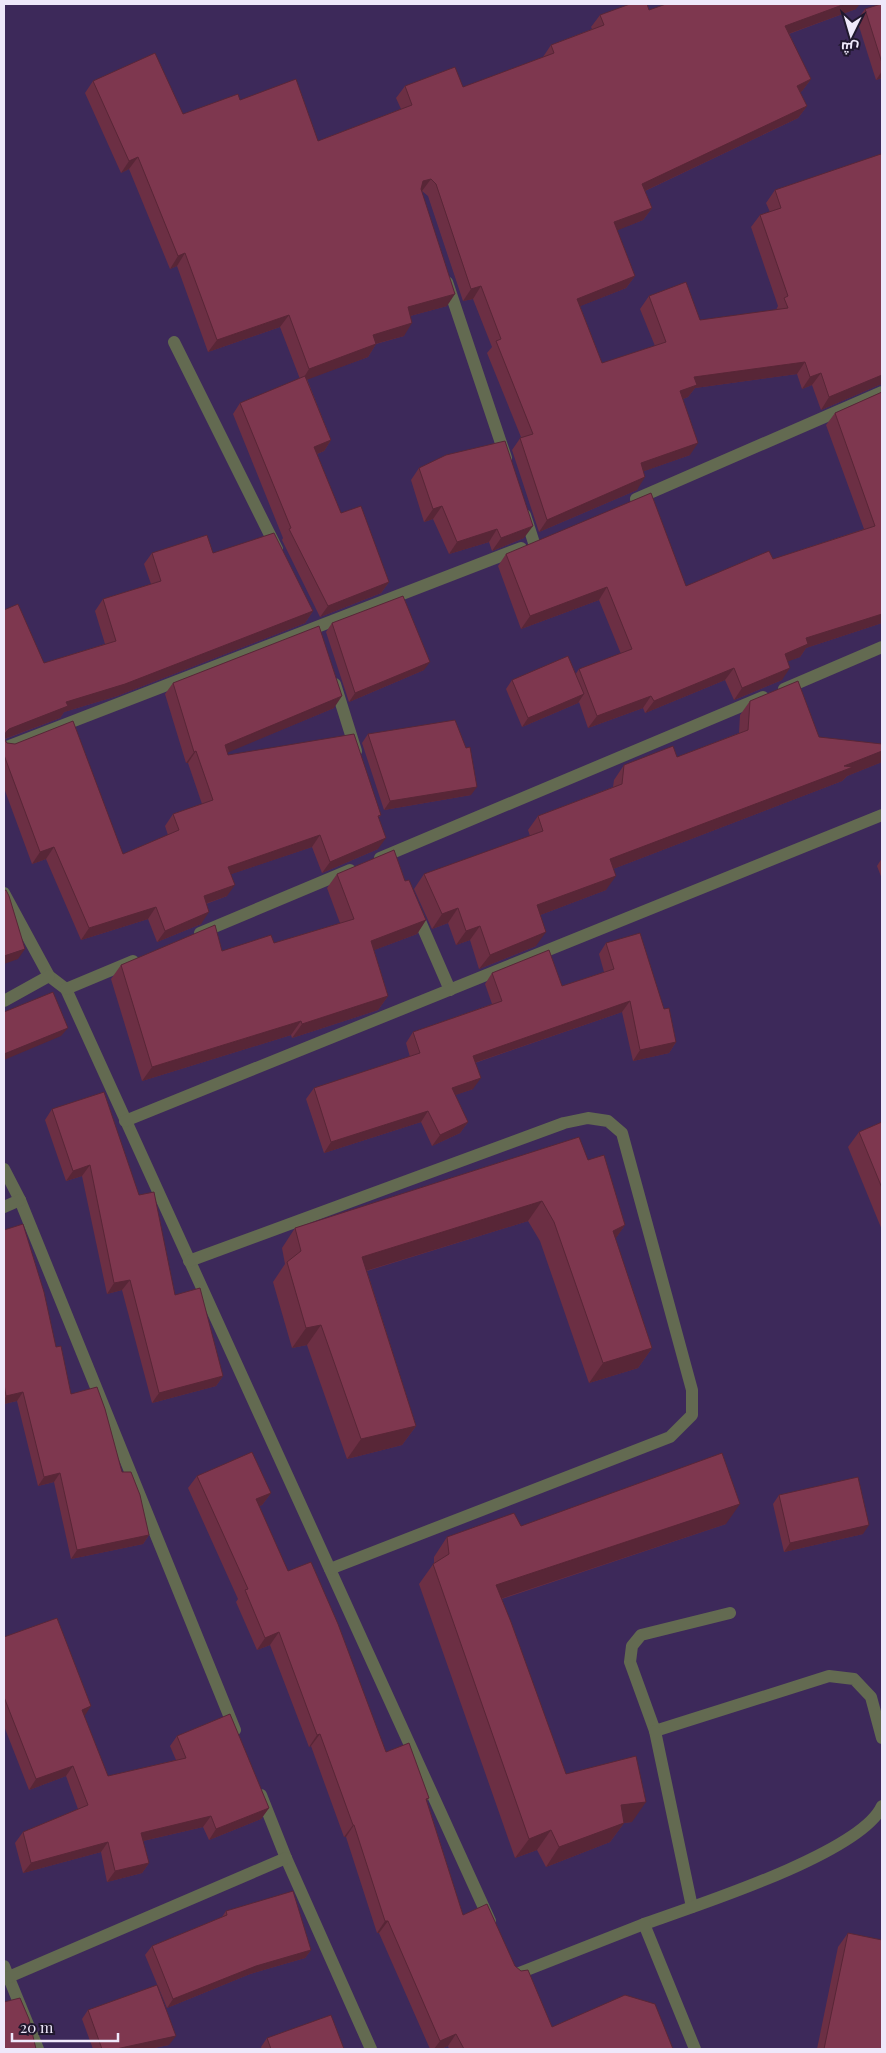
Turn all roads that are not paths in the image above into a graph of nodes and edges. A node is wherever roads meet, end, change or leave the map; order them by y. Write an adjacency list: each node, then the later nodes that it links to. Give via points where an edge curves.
1 (444, 273): 4 (street)
2 (174, 342): 7 (street)
3 (882, 392): 5 (street)
4 (509, 469)
5 (626, 504)
6 (522, 506): 10 (street, via 539,541)
7 (285, 564)
8 (882, 647): 15 (street)
9 (331, 674): 11 (street)
10 (4, 748)
11 (359, 759)
12 (882, 815): 19 (street)
13 (4, 893): 17 (street)
14 (410, 899): 19 (street)
15 (192, 936)
16 (147, 955): 18 (street)
17 (49, 976): 18 (street); 20 (street)
18 (66, 989): 21 (street)
19 (450, 990): 21 (street)
20 (4, 1001)
21 (126, 1120): 25 (street)
22 (4, 1169): 23 (street)
23 (20, 1200): 24 (street); 30 (street)
24 (4, 1207)
25 (189, 1261): 26 (street); 26 (street, via 564,1123 588,1118 608,1121 622,1133 692,1390 692,1415 670,1437)
26 (330, 1569): 36 (street)
27 (730, 1613): 28 (street, via 641,1635 632,1646 630,1662)
28 (655, 1731): 29 (street, via 829,1676 854,1680 871,1697); 34 (street)
29 (882, 1738)
30 (241, 1746)
31 (256, 1784): 33 (street)
32 (882, 1806): 34 (street, via 879,1813 846,1840 806,1862)
33 (286, 1858): 38 (street); 40 (street)
34 (692, 1907): 35 (street)
35 (644, 1924): 37 (street, via 514,1975); 41 (street)
36 (494, 1930)
37 (510, 1966)
38 (5, 1974): 39 (street)
39 (38, 2049)
40 (371, 2049)
41 (694, 2049)

